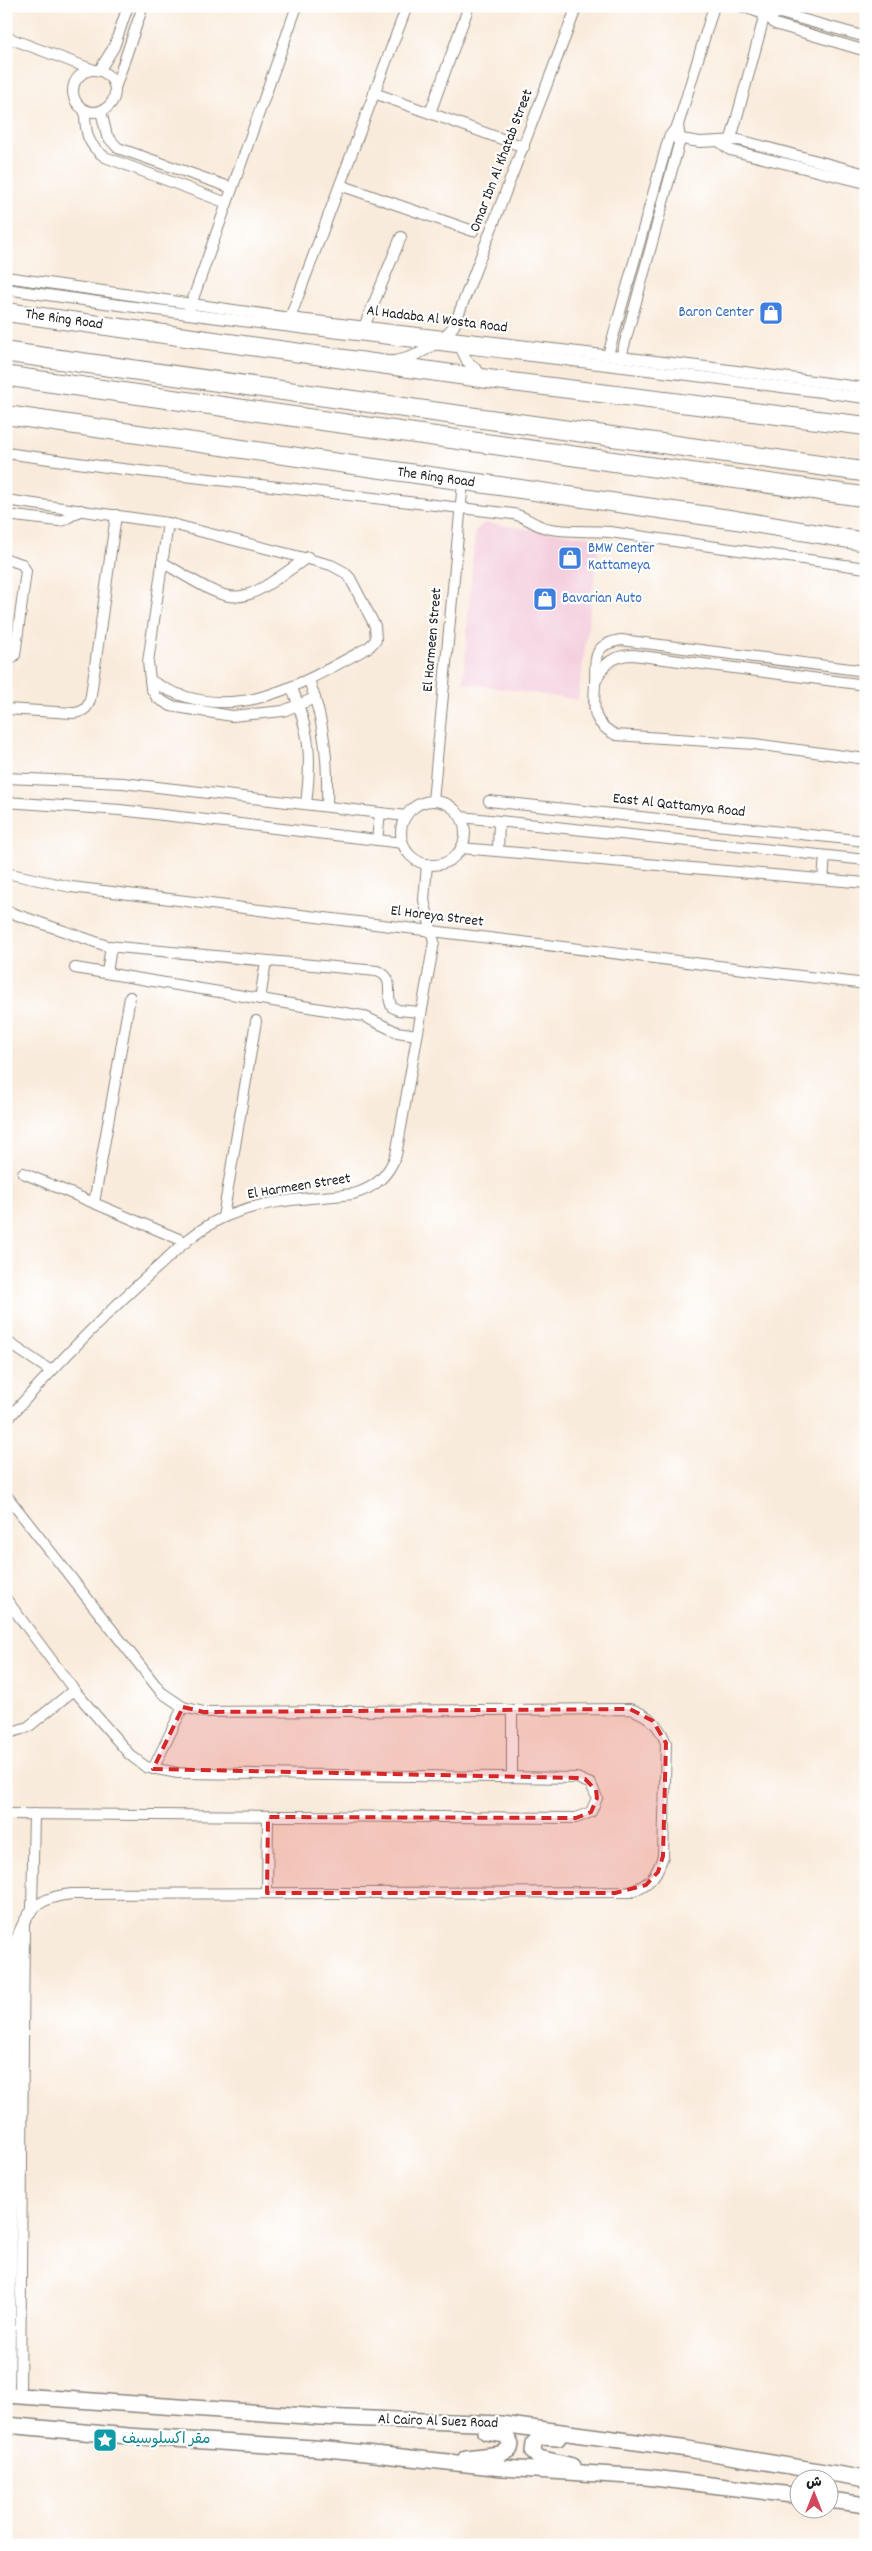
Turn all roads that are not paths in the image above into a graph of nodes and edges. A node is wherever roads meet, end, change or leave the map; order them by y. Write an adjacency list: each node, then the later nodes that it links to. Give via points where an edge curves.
1 (128, 6): 15 (street, via 114,47)
2 (143, 6): 16 (street)
3 (297, 6): 30 (street)
4 (407, 6): 17 (street)
5 (469, 6): 20 (street)
6 (577, 6): 26 (street, Omar Ibn Al Khatab Street)
7 (714, 6): 21 (street)
8 (741, 6): 9 (street)
9 (766, 14): 10 (street, via 780,13); 13 (street, via 775,24); 23 (street)
10 (828, 27): 12 (street); 13 (street)
11 (6, 37): 15 (street)
12 (866, 38)
13 (824, 39): 14 (street)
14 (866, 51)
15 (97, 71): 16 (street, via 110,77); 18 (street, via 79,76 73,84 74,100)
16 (115, 88): 19 (street, via 112,102)
17 (374, 93): 20 (street); 29 (street)
18 (85, 111): 19 (street); 32 (street, via 87,138 104,158)
19 (101, 111): 30 (street, via 106,136 118,148)
20 (430, 113): 26 (street)
21 (678, 125): 22 (street); 24 (street)
22 (669, 137): 24 (street); 31 (street)
23 (731, 139): 25 (street); 27 (street)
24 (680, 140): 25 (street); 33 (street)
25 (720, 142): 28 (street, via 730,150)
26 (524, 148): 44 (street, Omar Ibn Al Khatab Street)
27 (866, 174)
28 (866, 183)
29 (340, 185): 34 (street); 42 (street)
30 (232, 188): 32 (street)
31 (651, 200): 33 (street); 36 (street)
32 (227, 202): 40 (street)
33 (664, 203): 37 (street)
34 (474, 231)
35 (401, 237): 43 (street)
36 (633, 264): 37 (street); 48 (street)
37 (646, 268): 49 (street)
38 (6, 277): 40 (street, Al Hadaba Al Wosta Road)
39 (6, 289): 40 (street, Al Hadaba Al Wosta Road)
40 (188, 310): 42 (street, Al Hadaba Al Wosta Road); 45 (street, Al Hadaba Al Wosta Road)
41 (6, 312): 50 (highway, The Ring Road)
42 (290, 318): 43 (street, Al Hadaba Al Wosta Road)
43 (364, 326): 44 (street, Al Hadaba Al Wosta Road)
44 (451, 336): 45 (street); 46 (street, Omar Ibn Al Khatab Street); 48 (street, Al Hadaba Al Wosta Road)
45 (434, 346): 46 (street, Al Hadaba Al Wosta Road); 50 (street, via 413,357)
46 (460, 349): 52 (street, Omar Ibn Al Khatab Street, via 472,366); 54 (street, Al Hadaba Al Wosta Road, via 606,364)
47 (6, 352): 58 (highway)
48 (608, 355): 49 (street, Al Hadaba Al Wosta Road)
49 (622, 357): 53 (street, Al Hadaba Al Wosta Road)
50 (378, 362): 52 (highway, The Ring Road)
51 (6, 376): 60 (highway)
52 (488, 379): 56 (highway, The Ring Road)
53 (866, 388)
54 (866, 398)
55 (6, 415): 59 (highway, The Ring Road)
56 (866, 426)
57 (6, 453): 62 (street)
58 (866, 472)
59 (463, 482): 62 (street, El Harmeen Street); 67 (highway, The Ring Road, via 736,520)
60 (866, 497)
61 (6, 500): 63 (street)
62 (461, 509): 71 (street, via 518,515 553,530 610,532); 90 (street, El Harmeen Street)
63 (81, 510): 64 (street, via 58,521); 65 (street)
64 (6, 515)
65 (116, 515): 66 (street); 86 (street, via 88,707 73,714)
66 (168, 523): 68 (street); 70 (street)
67 (866, 542)
68 (308, 557): 70 (street, via 256,593 236,598 215,593); 79 (street, via 344,572 377,633 372,645)
69 (6, 559): 75 (street, via 22,564 26,571 15,655)
70 (162, 562): 78 (street, via 148,662)
71 (866, 568)
72 (648, 643): 73 (street); 74 (street); 80 (street, via 620,640 604,646 596,656)
73 (646, 656): 76 (street); 80 (street, via 626,655 613,659 602,667)
74 (772, 659): 76 (street); 77 (street)
75 (6, 664)
76 (770, 672): 81 (street)
77 (866, 672)
78 (150, 680): 84 (street, via 177,694); 87 (street, via 154,693 165,704)
79 (309, 680): 82 (street); 83 (street)
80 (595, 682): 88 (street, via 595,714 604,727 616,735 754,744)
81 (866, 685)
82 (292, 688): 84 (street, via 263,698); 85 (street)
83 (315, 698): 85 (street); 94 (street, via 327,750)
84 (217, 701): 87 (street)
85 (299, 706): 87 (street, via 258,715); 93 (street, via 310,752)
86 (6, 709)
87 (215, 714)
88 (866, 759)
89 (6, 778): 93 (street, via 123,783)
90 (433, 801): 96 (street, via 418,805); 97 (street, via 449,805)
91 (489, 801): 100 (street, East Al Qattamya Road)
92 (6, 802): 99 (street, via 120,810)
93 (306, 804): 94 (street)
94 (327, 806): 95 (street)
95 (380, 813): 96 (street); 99 (street)
96 (406, 816): 101 (street)
97 (461, 817): 98 (street); 102 (street, via 465,832)
98 (499, 821): 103 (street); 104 (street)
99 (377, 840): 101 (street)
100 (866, 841)
101 (403, 843): 106 (street, via 413,857)
102 (461, 848): 103 (street); 106 (street, via 447,861)
103 (498, 851): 108 (street)
104 (824, 856): 105 (street); 108 (street)
105 (866, 860)
106 (427, 864): 111 (street, El Harmeen Street, via 424,900)
107 (6, 873): 111 (street, El Horeya Street, via 71,886)
108 (823, 879): 109 (street)
109 (866, 882)
110 (6, 911): 112 (street)
111 (433, 932): 116 (street, El Horeya Street); 119 (street, El Harmeen Street, via 434,942)
112 (111, 946): 113 (street); 115 (street)
113 (266, 961): 118 (street); 119 (street, via 381,972 390,984 392,1007)
114 (74, 968): 115 (street)
115 (107, 973): 118 (street)
116 (866, 984)
117 (130, 997): 123 (street)
118 (260, 999): 121 (street, via 363,1016 397,1032)
119 (420, 1012): 121 (street, El Harmeen Street)
120 (256, 1021): 124 (street)
121 (417, 1035): 124 (street, El Harmeen Street, via 396,1155 384,1176 365,1191 285,1201)
122 (22, 1173): 123 (street)
123 (94, 1203): 125 (street)
124 (223, 1217): 125 (street, El Harmeen Street)
125 (186, 1242): 127 (street, El Harmeen Street, via 88,1331)
126 (6, 1341): 127 (street)
127 (51, 1371): 128 (street, El Harmeen Street)
128 (6, 1421)
129 (6, 1495): 132 (street, via 162,1692)
130 (6, 1599): 131 (street)
131 (74, 1690): 134 (street, via 28,1726); 135 (street, via 130,1755)
132 (183, 1707): 133 (street, via 204,1712); 135 (street)
133 (512, 1711): 136 (street); 140 (street, via 630,1709 642,1713 661,1731 666,1743 663,1856 658,1872 646,1885 631,1892 615,1893)
134 (6, 1734)
135 (154, 1769): 136 (street, via 178,1773)
136 (512, 1777): 139 (street, via 585,1779 596,1790 596,1806 591,1812 576,1818)
137 (6, 1814): 138 (street)
138 (34, 1814): 139 (street); 141 (street)
139 (268, 1817): 140 (street)
140 (267, 1893): 141 (street, via 72,1894 51,1898)
141 (32, 1909): 142 (street)
142 (16, 1940): 143 (street)
143 (12, 2396): 144 (main road, Al Cairo Al Suez Road)
144 (443, 2423): 146 (main road, Al Cairo Al Suez Road, via 501,2424); 147 (main road, via 464,2430 506,2435 511,2444 506,2453)
145 (6, 2424): 147 (main road, via 128,2436 328,2449)
146 (586, 2435): 148 (main road, via 540,2437 532,2447 539,2458 570,2465); 149 (main road, Al Cairo Al Suez Road)
147 (448, 2462): 148 (main road)
148 (587, 2473): 150 (main road)
149 (866, 2479)
150 (790, 2495)
151 (840, 2501): 152 (main road)
152 (866, 2505)

